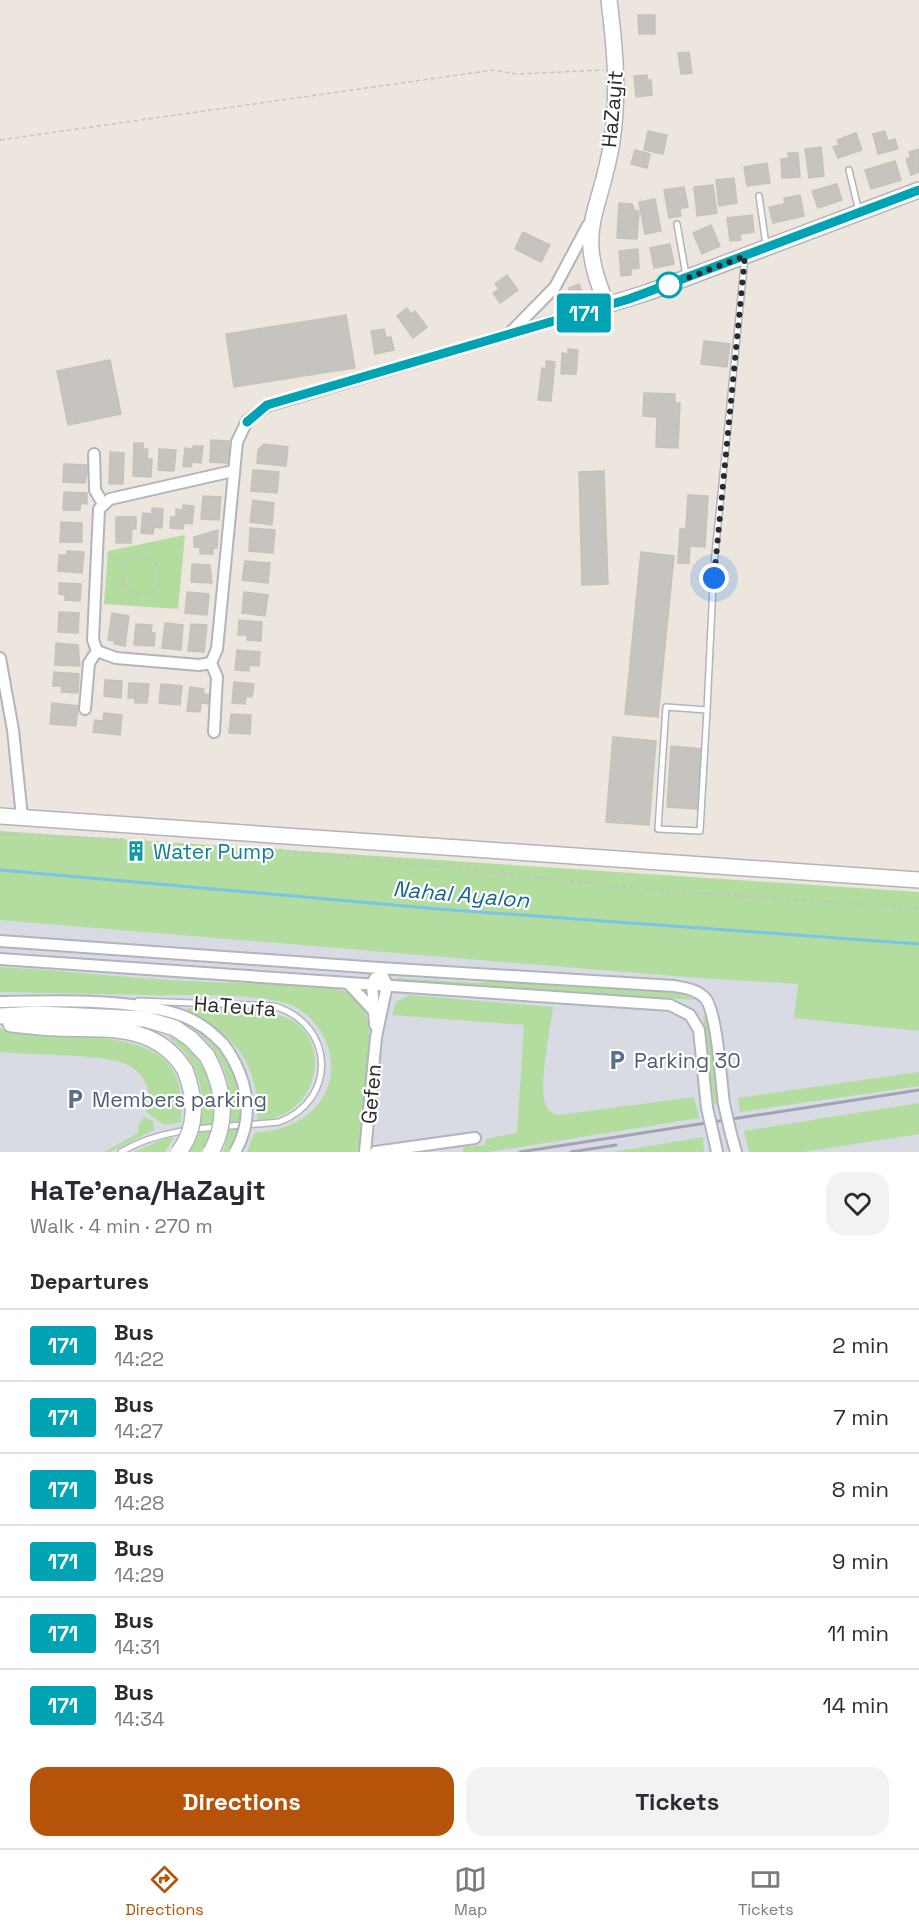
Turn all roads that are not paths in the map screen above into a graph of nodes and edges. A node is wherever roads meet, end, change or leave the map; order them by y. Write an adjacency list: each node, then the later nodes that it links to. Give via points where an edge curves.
1 (609, 0): 6 (street, HaZayit, via 616,70 612,144)
2 (849, 170): 5 (lane)
3 (919, 190): 5 (street)
4 (759, 196): 8 (lane)
5 (859, 213): 8 (street)
6 (592, 217): 11 (street, HaZayit, via 591,259); 12 (street, HaZayit, via 555,287)
7 (677, 224): 10 (lane)
8 (767, 248): 9 (street)
9 (745, 256): 10 (street); 20 (lane, via 714,564)
10 (686, 278): 11 (street)
11 (607, 305): 12 (street)
12 (506, 337): 14 (street, via 267,405 247,422 237,442)
13 (94, 454): 15 (street, via 95,490)
14 (233, 471): 15 (street, via 110,499); 18 (street, via 217,649)
15 (103, 504): 16 (street, via 99,509 94,604 93,640)
16 (97, 651): 18 (street, via 116,658); 19 (street, via 89,663)
17 (0, 658): 23 (street, via 13,730)
18 (212, 663): 21 (street, via 217,676)
19 (85, 709)
20 (707, 710): 20 (lane, via 666,707 658,829 700,831)
21 (214, 732)
22 (0, 816): 23 (street)
23 (22, 817): 24 (street)
24 (919, 880)
25 (0, 941): 27 (street)
26 (0, 958): 28 (street)
27 (379, 968): 29 (street); 30 (street); 45 (street, bridge, via 694,990 714,1012 724,1104)
28 (348, 982): 29 (street); 33 (street)
29 (372, 984): 30 (street); 33 (street)
30 (387, 985): 36 (street); 44 (street, bridge, via 670,1005 681,1009 699,1030 707,1108)
31 (38, 1001): 32 (street); 38 (lane, HaTeufa, via 274,1006 311,1030 320,1047 321,1078 308,1102 291,1118 173,1132); 41 (street, bridge, via 136,1006 199,1023 224,1045 240,1071 247,1119)
32 (0, 1002)
33 (374, 1011): 36 (street)
34 (0, 1016): 40 (street, bridge, via 145,1019 175,1028 207,1056 220,1086 224,1109 218,1140)
35 (0, 1023): 39 (street, bridge, via 113,1028 136,1032 170,1051 185,1070 194,1115)
36 (376, 1037): 42 (street, Gefen)
37 (475, 1138): 43 (street)
38 (121, 1152)
39 (179, 1152)
40 (211, 1152)
41 (235, 1152)
42 (365, 1152)
43 (375, 1152)
44 (717, 1152)
45 (736, 1152)

